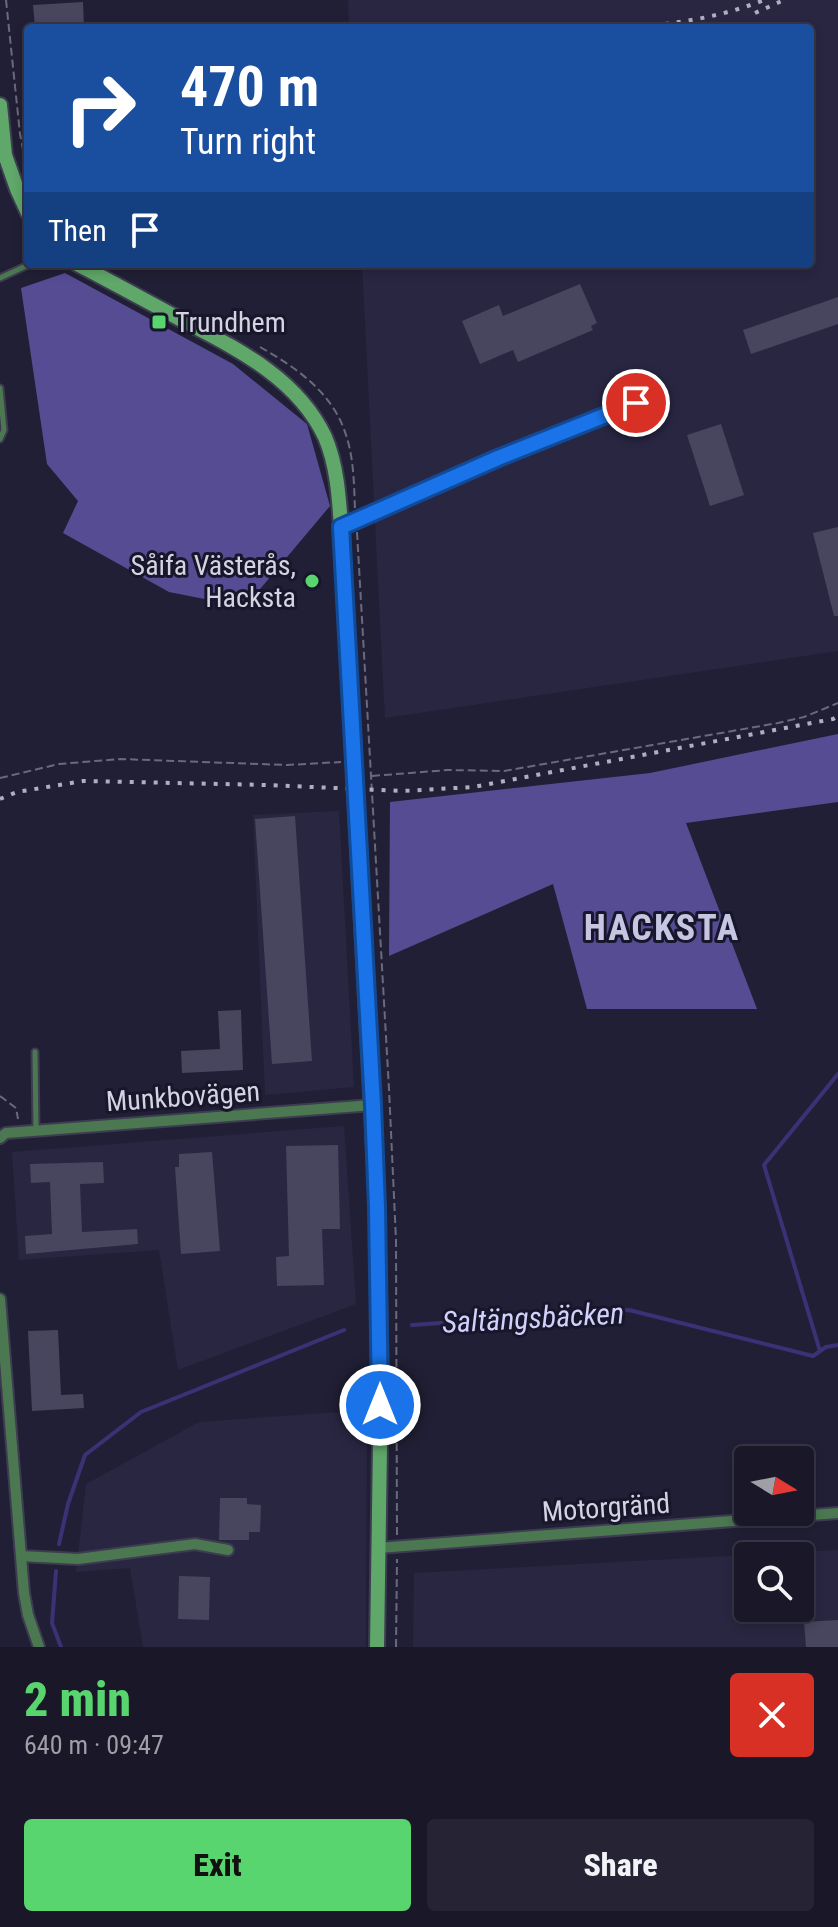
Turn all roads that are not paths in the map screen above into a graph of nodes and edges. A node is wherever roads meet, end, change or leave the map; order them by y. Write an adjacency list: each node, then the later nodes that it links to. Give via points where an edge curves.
1 (0, 105): 2 (street, via 9,172)
2 (24, 204)
3 (24, 267): 5 (lane)
4 (85, 268): 9 (street, via 246,354 298,398 311,412 331,454)
5 (0, 277)
6 (0, 388): 8 (lane)
7 (664, 392): 9 (lane)
8 (0, 439)
9 (341, 527): 11 (street)
10 (35, 1052): 12 (lane)
11 (373, 1105): 12 (street, Munkbovägen); 16 (street, via 381,1377)
12 (36, 1131): 13 (street, Munkbovägen)
13 (0, 1138)
14 (0, 1299): 18 (street)
15 (838, 1513): 16 (street, Motorgränd)
16 (378, 1548): 20 (street)
17 (228, 1550): 18 (street, via 195,1544 78,1559)
18 (21, 1556): 19 (street, via 28,1615)
19 (39, 1647)
20 (377, 1647)

